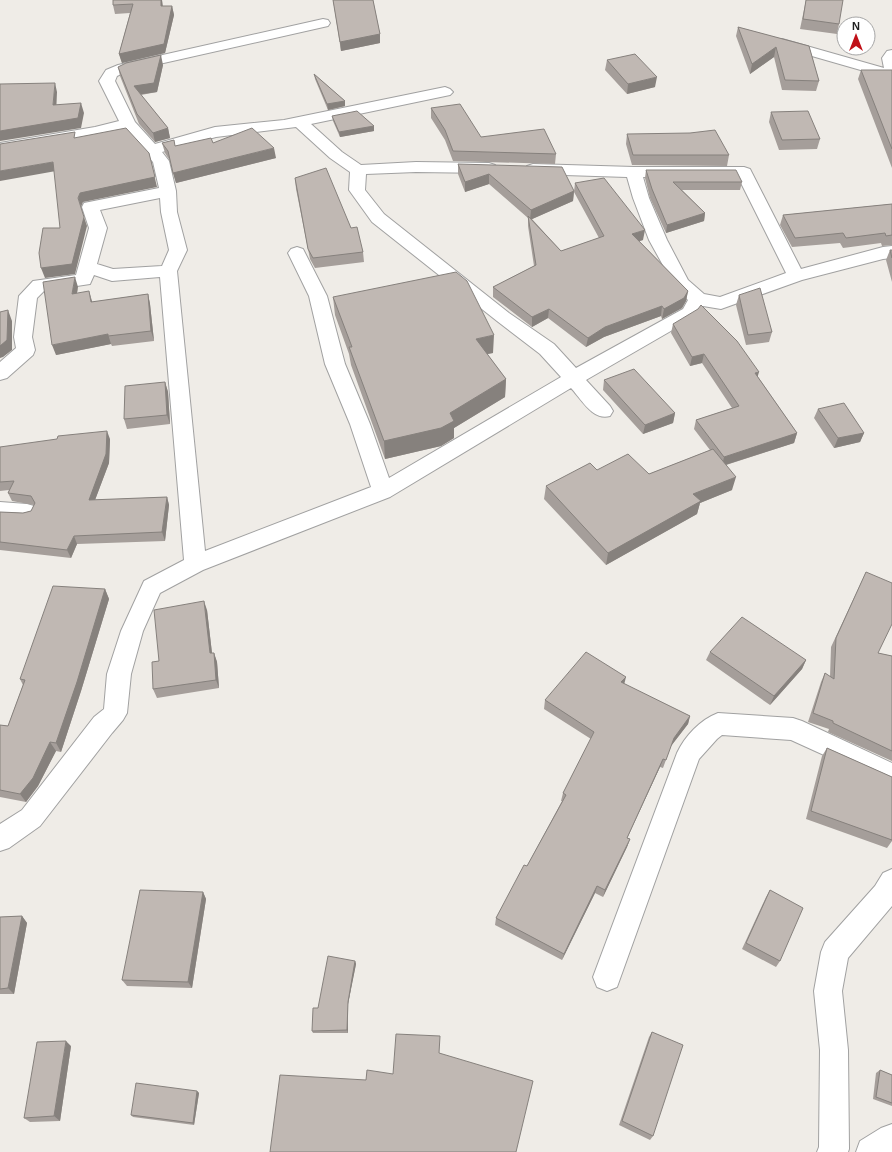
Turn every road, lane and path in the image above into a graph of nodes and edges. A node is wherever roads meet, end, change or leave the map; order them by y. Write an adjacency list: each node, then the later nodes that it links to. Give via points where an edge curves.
1 (323, 23): 8 (street, via 123,68 111,73 107,81)
2 (771, 40): 5 (street)
3 (892, 54): 4 (street, via 889,58)
4 (892, 69)
5 (892, 75)
6 (445, 92): 7 (street)
7 (299, 122): 10 (street, via 215,132); 11 (street)
8 (128, 124): 9 (street); 10 (street)
9 (0, 148)
10 (151, 150): 13 (street, via 160,161)
11 (358, 170): 12 (street, via 416,167); 21 (street, via 357,190 378,218 502,317 547,349)
12 (634, 172): 18 (street, via 744,172); 19 (street, via 641,198 658,240 681,283)
13 (168, 191): 16 (street, via 90,207 98,228); 17 (street, via 169,212 178,250)
14 (892, 252): 18 (street)
15 (297, 253): 24 (street, via 318,296 335,364 360,424)
16 (87, 267): 17 (street, via 112,275); 20 (street, via 84,280 49,286 39,285 28,296 23,337 26,350)
17 (168, 271): 27 (street)
18 (796, 276): 19 (street, via 721,303)
19 (698, 299): 21 (street, via 689,313)
20 (0, 373): 22 (street)
21 (574, 379): 23 (street); 24 (street)
22 (0, 384)
23 (603, 411)
24 (383, 491): 27 (street)
25 (0, 510): 26 (street)
26 (27, 512)
27 (195, 564): 29 (street, via 152,587 132,632 119,674 115,713 31,818)
28 (892, 775): 31 (street, via 793,729 718,724 708,731 689,753)
29 (0, 839)
30 (892, 882): 33 (street, via 884,895 835,952 828,992 834,1050)
31 (607, 977)
32 (892, 1139): 34 (street)
33 (832, 1152)
34 (871, 1152)

